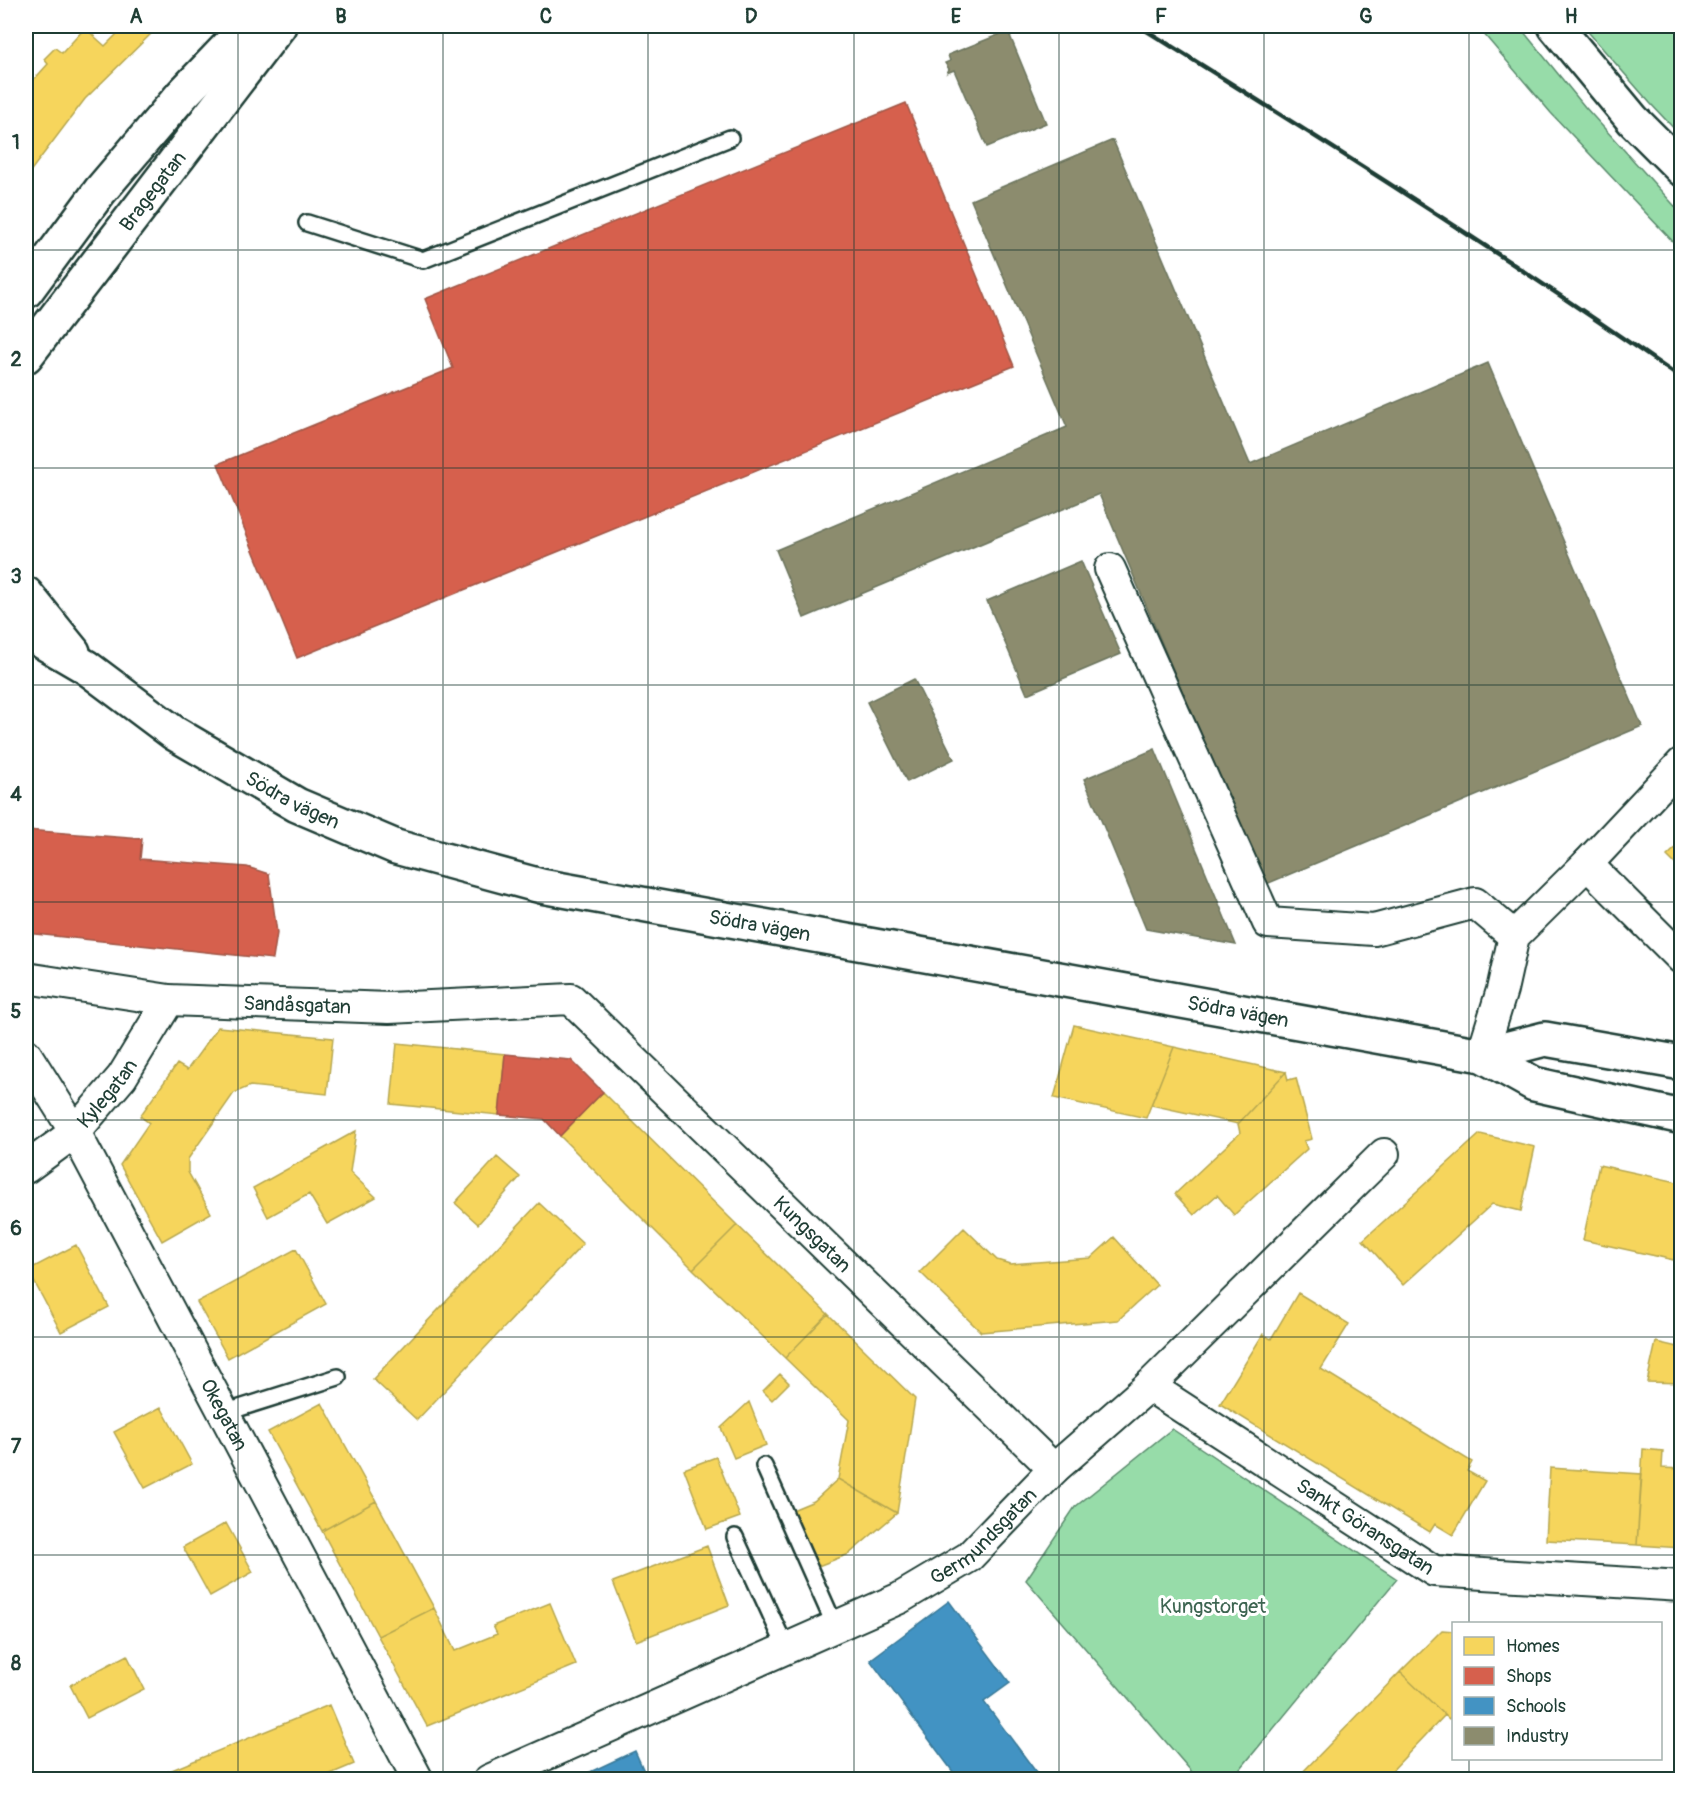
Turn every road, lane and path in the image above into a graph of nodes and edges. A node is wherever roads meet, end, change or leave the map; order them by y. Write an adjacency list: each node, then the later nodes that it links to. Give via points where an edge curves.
1 (248, 26): 7 (main road, Bragegatan, via 181,96 100,191)
2 (279, 26): 8 (main road, Bragegatan)
3 (1555, 26): 5 (main road, via 1633,120)
4 (729, 138): 6 (lane, via 423,260)
5 (1682, 170)
6 (307, 223)
7 (26, 291)
8 (26, 356)
9 (1110, 569): 15 (street, via 1268,923 1374,930 1475,903)
10 (26, 594): 12 (main road, Södra vägen)
11 (26, 633): 12 (main road, Södra vägen)
12 (86, 667): 21 (main road, Södra vägen, via 174,733 230,767 297,805 407,850 541,886)
13 (1682, 763): 14 (street)
14 (1587, 864): 15 (street); 16 (street)
15 (1514, 936): 21 (street)
16 (1682, 959)
17 (26, 978): 19 (street, Sandåsgatan)
18 (570, 999): 19 (street, Sandåsgatan, via 389,1008); 31 (street, Kungsgatan)
19 (169, 1000): 24 (street, Kylegatan, via 122,1077)
20 (26, 1054): 24 (street, Okegatan)
21 (1482, 1055): 22 (main road, Södra vägen, via 1545,1039); 23 (main road, Södra vägen, via 1534,1084)
22 (1682, 1063)
23 (1682, 1117)
24 (75, 1132): 26 (street, Kylegatan); 29 (street, Okegatan)
25 (1384, 1154): 28 (street, Germundsgatan)
26 (26, 1168)
27 (338, 1377): 29 (lane)
28 (1149, 1386): 31 (street, Germundsgatan); 33 (street, Sankt Göransgatan, via 1434,1571)
29 (224, 1413): 36 (street, Okegatan)
30 (764, 1466): 34 (lane)
31 (1054, 1469): 34 (street, Germundsgatan, via 969,1557 900,1598)
32 (735, 1537): 35 (lane)
33 (1682, 1586)
34 (835, 1626): 35 (street, Germundsgatan)
35 (786, 1648): 37 (street, Germundsgatan)
36 (418, 1779)
37 (489, 1779)

